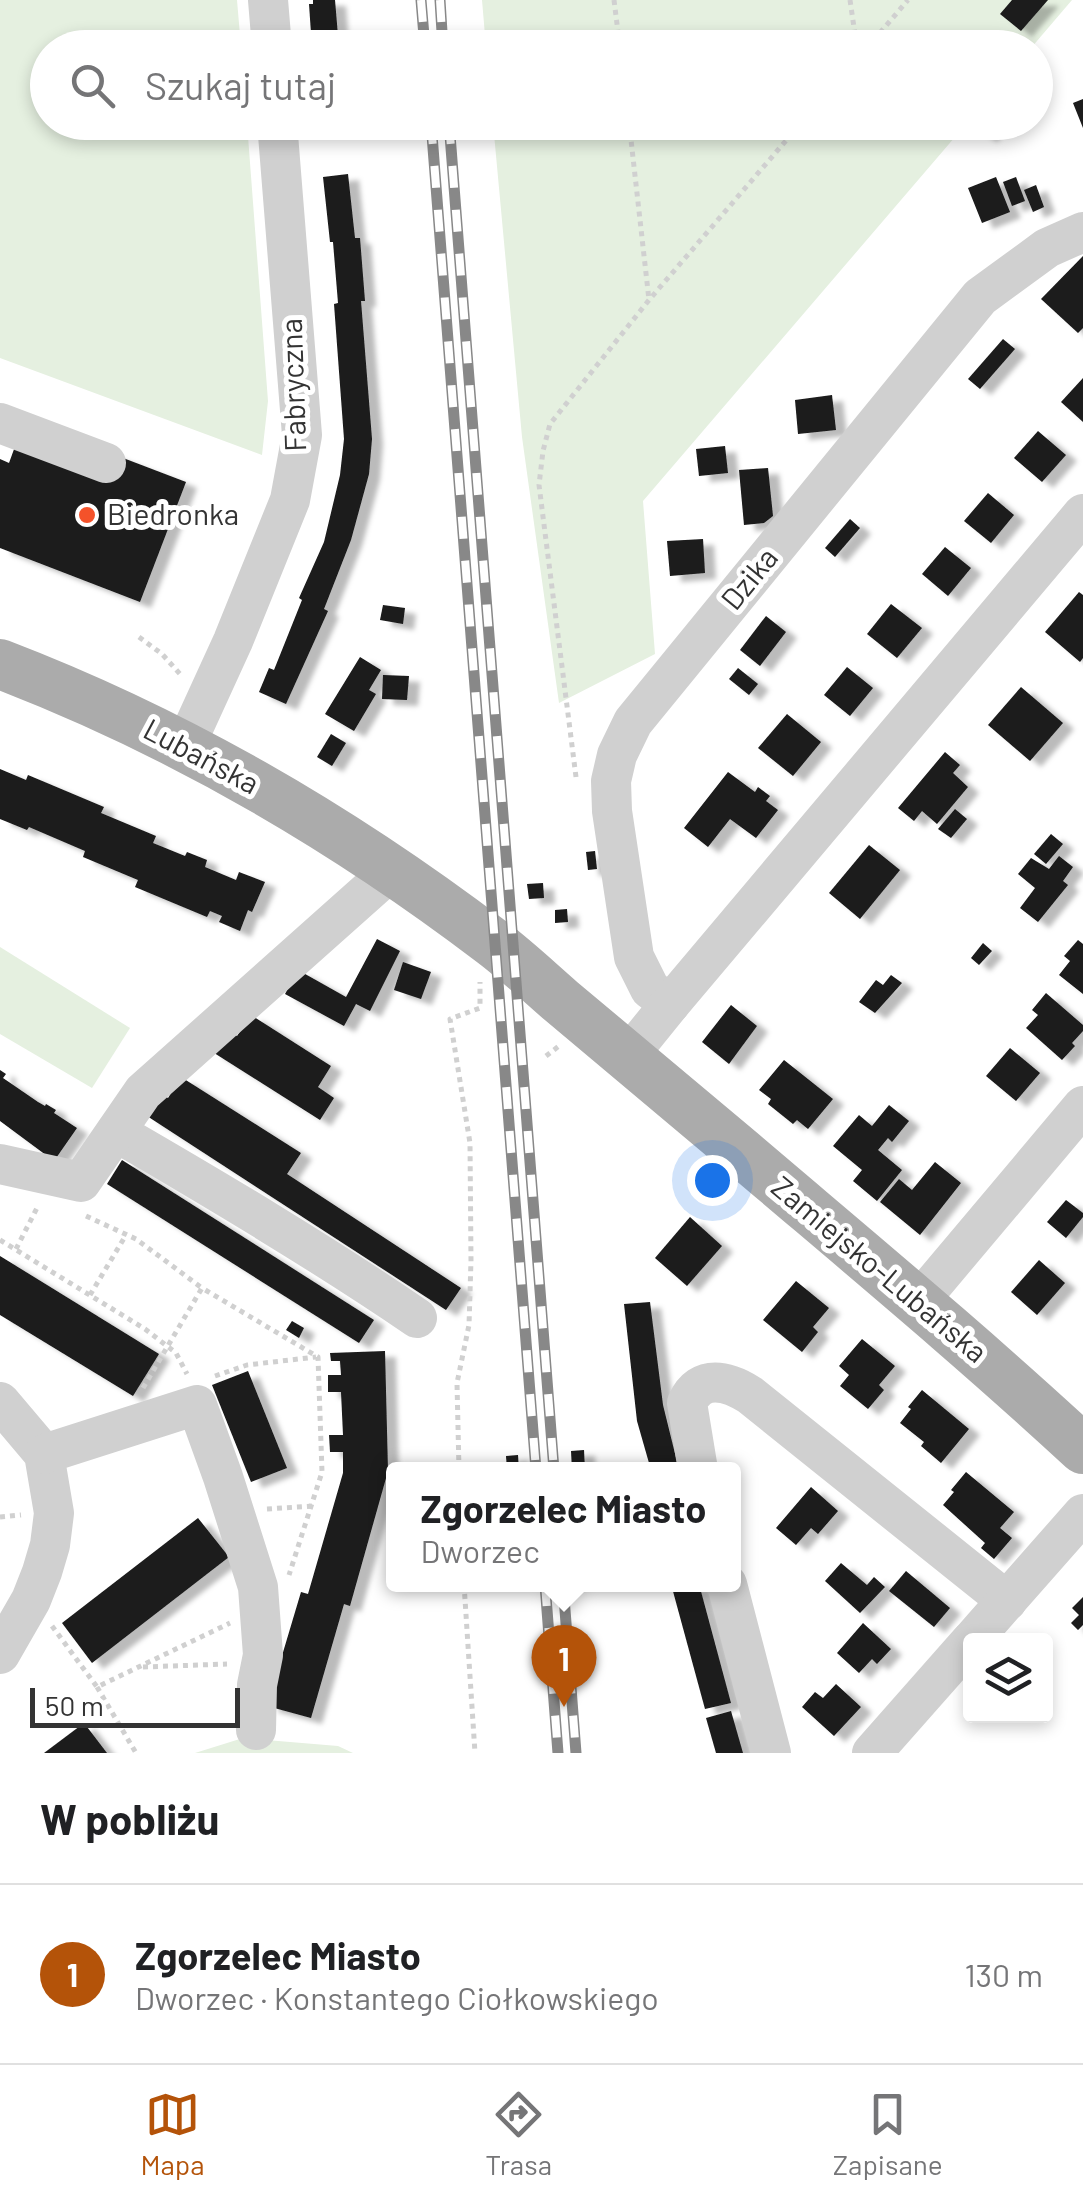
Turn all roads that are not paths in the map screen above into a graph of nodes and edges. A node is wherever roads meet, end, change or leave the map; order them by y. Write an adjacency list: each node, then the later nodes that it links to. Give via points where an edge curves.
1 (268, 0): 2 (street)
2 (270, 30)
3 (279, 140): 9 (street, Fabryczna, via 302,435 290,500)
4 (1083, 232): 11 (street, Dzika, via 1047,248 980,297 633,722 617,755 612,811 634,957 650,988)
5 (0, 423): 6 (street)
6 (106, 463)
7 (1083, 514): 11 (street)
8 (0, 664): 9 (main road, Lubańska)
9 (185, 746): 10 (main road, Lubańska)
10 (391, 871): 12 (main road, Zamiejsko-Lubańska, via 495,944); 14 (street, via 143,1092)
11 (670, 1004): 12 (street)
12 (628, 1056): 16 (main road, Zamiejsko-Lubańska)
13 (1083, 1106): 16 (street)
14 (116, 1132): 15 (street, via 81,1182); 17 (street)
15 (4, 1164)
16 (918, 1302): 19 (main road, Zamiejsko-Lubańska)
17 (416, 1318)
18 (0, 1402): 20 (street)
19 (1083, 1450)
20 (44, 1454): 27 (street, via 54,1512 50,1545 31,1600); 28 (street, via 195,1396 258,1587 273,1595)
21 (697, 1462): 24 (street, via 691,1393 715,1381 733,1384)
22 (1083, 1514): 24 (street)
23 (729, 1592): 29 (street)
24 (1007, 1601): 25 (street)
25 (978, 1633)
26 (963, 1650): 30 (street)
27 (0, 1654)
28 (256, 1730)
29 (771, 1753)
30 (872, 1753)

